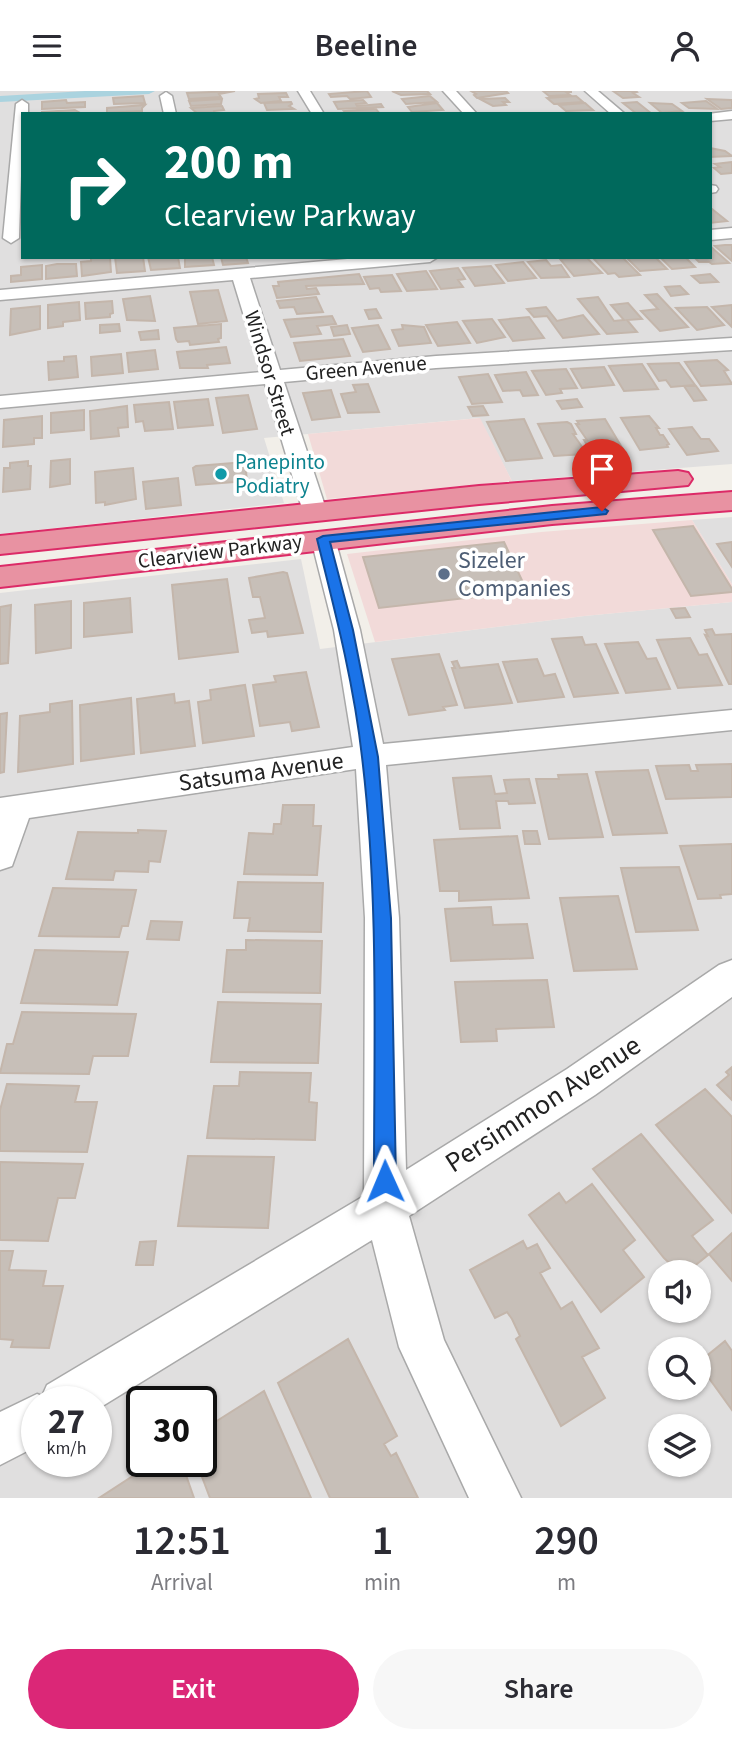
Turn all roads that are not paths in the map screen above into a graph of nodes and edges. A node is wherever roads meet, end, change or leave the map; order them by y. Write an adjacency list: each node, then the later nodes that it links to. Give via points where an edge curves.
1 (304, 91): 8 (street)
2 (449, 91): 9 (street)
3 (592, 91): 10 (street)
4 (166, 96): 7 (street)
5 (22, 104): 6 (street)
6 (22, 112)
7 (170, 112)
8 (317, 112)
9 (469, 112)
10 (617, 112)
11 (732, 115): 12 (street)
12 (712, 117)
13 (21, 133): 14 (street)
14 (20, 162): 15 (street); 18 (street)
15 (0, 164)
16 (732, 233): 17 (street)
17 (712, 235)
18 (11, 238)
19 (408, 259): 20 (street)
20 (240, 274): 21 (street); 23 (street, Windsor Street)
21 (0, 295)
22 (732, 344): 23 (street, Green Avenue)
23 (271, 376): 24 (street, Green Avenue); 27 (street, Windsor Street)
24 (0, 402)
25 (732, 475): 27 (highway, via 408,502 395,515 329,524 324,531)
26 (732, 501): 27 (highway, Clearview Parkway)
27 (319, 526): 28 (highway, Clearview Parkway); 29 (highway, Clearview Parkway, via 224,551); 31 (street, Windsor Street, via 347,630)
28 (0, 545)
29 (0, 577)
30 (732, 720): 31 (street, Satsuma Avenue)
31 (370, 757): 32 (street, Satsuma Avenue); 35 (street, Windsor Street, via 382,918)
32 (8, 809): 33 (street)
33 (0, 857)
34 (732, 976): 35 (street, Persimmon Avenue, via 581,1082)
35 (385, 1207): 36 (street, Persimmon Avenue); 39 (street, Windsor Street, via 422,1347)
36 (90, 1386)
37 (21, 1428): 38 (street)
38 (0, 1440)
39 (496, 1498)

